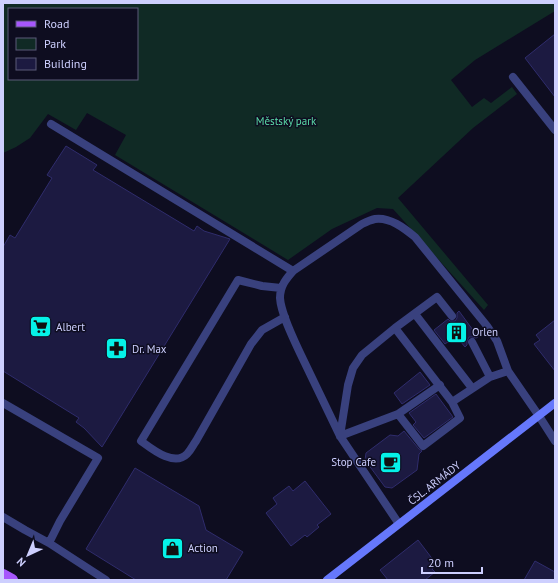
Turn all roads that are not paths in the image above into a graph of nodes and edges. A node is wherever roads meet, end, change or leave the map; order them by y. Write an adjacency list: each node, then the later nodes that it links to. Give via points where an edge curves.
1 (513, 77): 3 (lane)
2 (51, 124): 4 (lane)
3 (555, 130)
4 (293, 271): 5 (lane); 11 (lane, via 362,224 374,219 385,219 395,223 415,237 487,326 497,341)
5 (281, 288): 8 (lane, via 280,298); 8 (lane, via 238,280 141,441 167,457 177,459 186,455 251,344 262,330)
6 (415, 314): 7 (lane, via 437,297); 9 (lane); 14 (lane)
7 (452, 316)
8 (285, 317): 20 (lane)
9 (395, 328): 13 (lane); 20 (lane, via 362,355 353,368)
10 (472, 342): 12 (lane)
11 (508, 372): 12 (lane); 19 (lane)
12 (490, 377): 14 (lane)
13 (440, 385): 15 (lane); 18 (lane)
14 (472, 388): 15 (lane)
15 (452, 402): 18 (lane, via 460,418 423,446)
16 (3, 403): 24 (lane, via 98,458)
17 (555, 403): 19 (main road, ČSL. ARMÁDY)
18 (398, 414): 20 (lane)
19 (539, 416): 21 (lane); 23 (main road, ČSL. ARMÁDY)
20 (340, 436): 23 (lane)
21 (555, 442)
22 (3, 516): 24 (lane)
23 (399, 524): 28 (main road, ČSL. ARMÁDY)
24 (49, 543): 27 (lane)
25 (3, 575): 26 (main road)
26 (12, 580)
27 (106, 580)
28 (327, 580)

